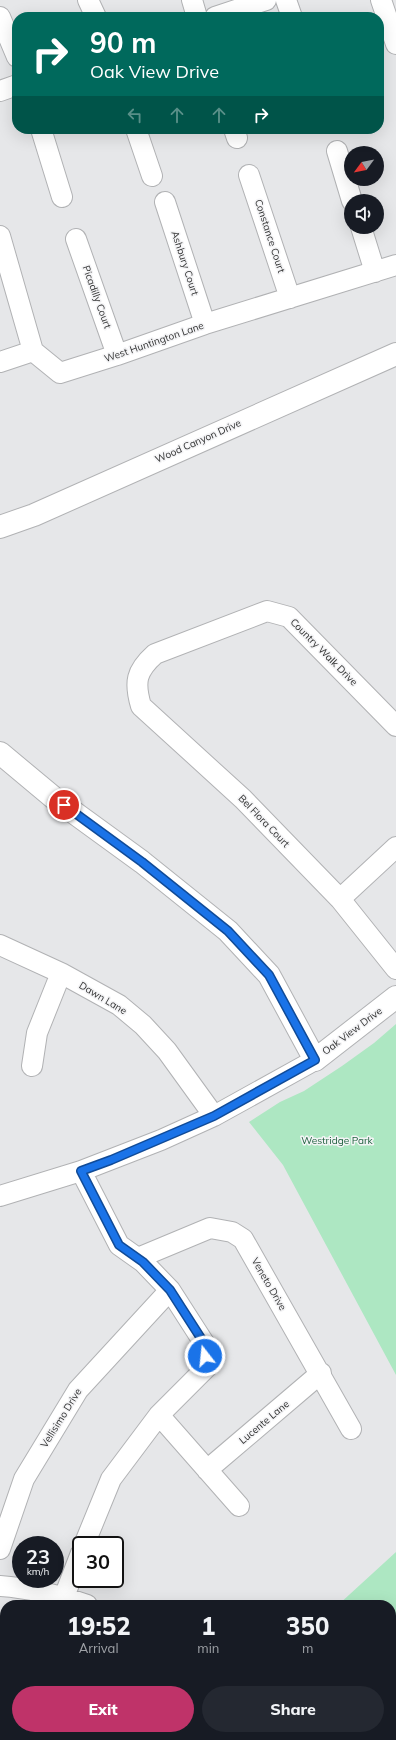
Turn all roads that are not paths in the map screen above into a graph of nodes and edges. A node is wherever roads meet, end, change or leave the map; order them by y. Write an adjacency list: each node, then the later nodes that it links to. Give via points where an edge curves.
1 (88, 0): 6 (street)
2 (192, 0): 7 (street)
3 (266, 0): 8 (street)
4 (286, 0): 9 (street)
5 (381, 0): 11 (street)
6 (94, 12)
7 (196, 12)
8 (230, 12)
9 (290, 12)
10 (0, 17): 12 (street)
11 (396, 44)
12 (12, 45)
13 (12, 87): 14 (street)
14 (0, 91)
15 (43, 134): 21 (street)
16 (138, 134): 19 (street)
17 (336, 151): 20 (street)
18 (249, 175): 29 (street, Constance Court)
19 (152, 176)
20 (350, 194)
21 (62, 198)
22 (165, 202): 30 (street, Ashbury Court)
23 (363, 234): 28 (street)
24 (0, 236): 27 (street)
25 (76, 239): 33 (street, Picadilly Court)
26 (396, 265): 28 (street, West Huntington Lane)
27 (4, 266): 31 (street)
28 (375, 272): 29 (street, West Huntington Lane)
29 (290, 298): 30 (street, West Huntington Lane)
30 (205, 324): 33 (street, West Huntington Lane)
31 (33, 351): 33 (street, West Huntington Lane, via 60,373); 34 (street)
32 (396, 354): 35 (street, Wood Canyon Drive, via 34,515)
33 (117, 356)
34 (0, 362)
35 (0, 527)
36 (138, 678): 37 (street, Country Walk Drive, via 143,665 155,654 267,611 289,617); 40 (street, Bel Flora Court, via 136,689 141,706 242,798)
37 (396, 726)
38 (0, 753): 45 (street, via 54,798 142,862 228,931 269,975)
39 (396, 847): 40 (street)
40 (340, 899): 42 (street, Bel Flora Court)
41 (0, 945): 43 (street, Dawn Lane)
42 (396, 969)
43 (61, 973): 46 (street, via 37,1033); 47 (street, Dawn Lane, via 119,1005 143,1025 167,1051)
44 (396, 997): 45 (street, Oak View Drive)
45 (315, 1060): 47 (street, Oak View Drive)
46 (32, 1066)
47 (214, 1116): 48 (street, Oak View Drive, via 118,1158)
48 (81, 1171): 49 (street, Oak View Drive); 50 (street, via 119,1245)
49 (0, 1196)
50 (138, 1258): 51 (street); 52 (street, Veneto Drive, via 210,1228 232,1232 243,1239)
51 (170, 1290): 53 (street, via 204,1343 206,1368); 58 (street, Vellisimo Drive, via 78,1390 24,1479)
52 (321, 1374): 54 (street, Veneto Drive); 55 (street, Lucente Lane)
53 (160, 1415): 55 (street); 57 (street, via 111,1479)
54 (351, 1429)
55 (207, 1470): 56 (street)
56 (239, 1506)
57 (88, 1536)
58 (0, 1549)
59 (72, 1576): 61 (street)
60 (0, 1586): 61 (street)
61 (64, 1597): 62 (street)
62 (73, 1600)

